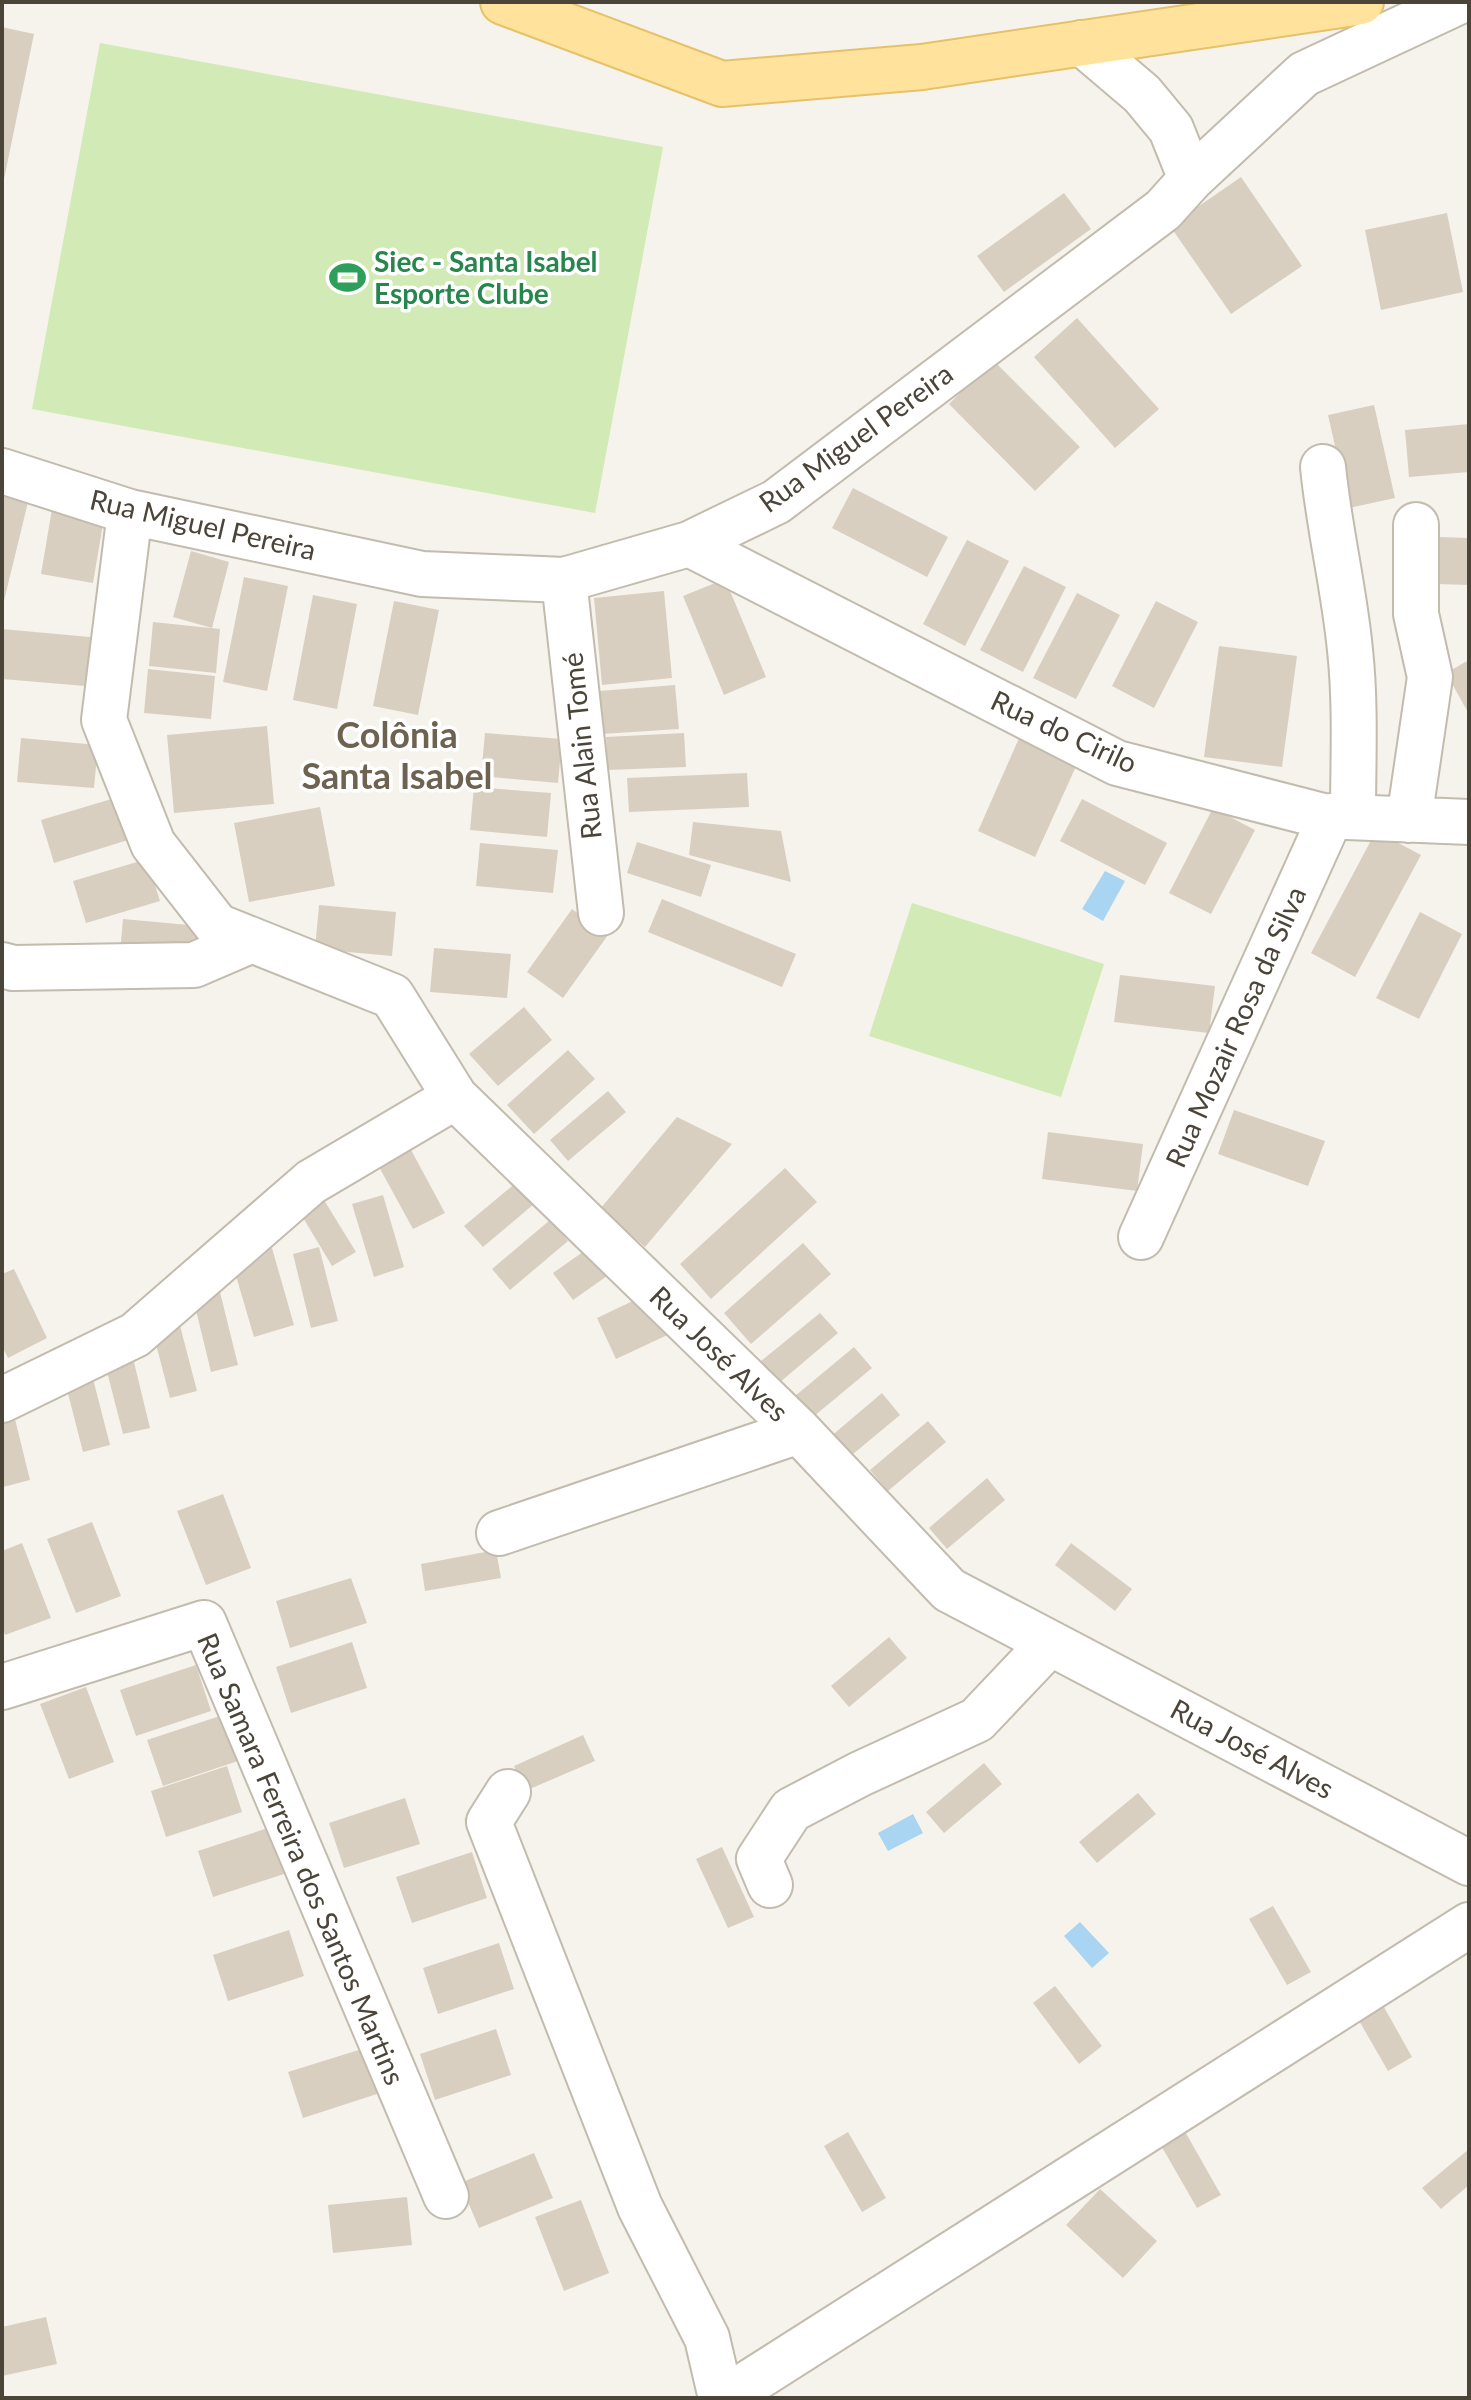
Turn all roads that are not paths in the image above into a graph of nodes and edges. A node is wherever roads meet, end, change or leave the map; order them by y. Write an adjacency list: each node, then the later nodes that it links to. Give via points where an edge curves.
1 (503, 2): 4 (main road, via 722,84 922,67)
2 (1361, 2): 4 (main road)
3 (1458, 2): 5 (street, Rua Miguel Pereira, via 1304,74)
4 (1082, 43): 5 (street, via 1142,94 1171,129)
5 (1191, 179): 10 (street, Rua Miguel Pereira, via 1163,210 776,502)
6 (1323, 467): 12 (street, via 1351,654)
7 (2, 471): 8 (street, Rua Miguel Pereira)
8 (130, 512): 11 (street, Rua Miguel Pereira, via 422,574); 16 (street, Rua José Alves, via 104,720 153,844 217,926)
9 (1416, 525): 13 (street, via 1416,614 1430,677)
10 (689, 544): 11 (street, Rua Miguel Pereira); 12 (street, Rua do Cirilo, via 1117,763)
11 (564, 580): 15 (street, Rua Alain Tomé)
12 (1342, 817): 13 (street, Rua do Cirilo); 19 (street, Rua Mozair Rosa da Silva)
13 (1409, 820): 14 (street, Rua do Cirilo)
14 (1469, 822)
15 (601, 913)
16 (252, 940): 17 (street, via 194,965); 18 (street, Rua José Alves, via 392,996)
17 (2, 965)
18 (455, 1097): 20 (street, via 311,1182 135,1335); 21 (street, Rua José Alves)
19 (1141, 1237)
20 (2, 1400)
21 (799, 1431): 22 (street); 23 (street, Rua José Alves, via 949,1590)
22 (499, 1533)
23 (1050, 1643): 26 (street, Rua José Alves); 27 (street, via 977,1720 791,1810 759,1859)
24 (2, 1687): 29 (street, Rua Samara Ferreira dos Santos Martins, via 204,1623)
25 (508, 1792): 30 (street, via 489,1822 640,2207 707,2338)
26 (1469, 1863)
27 (770, 1885)
28 (1469, 1925): 30 (street)
29 (446, 2196)
30 (723, 2398)

